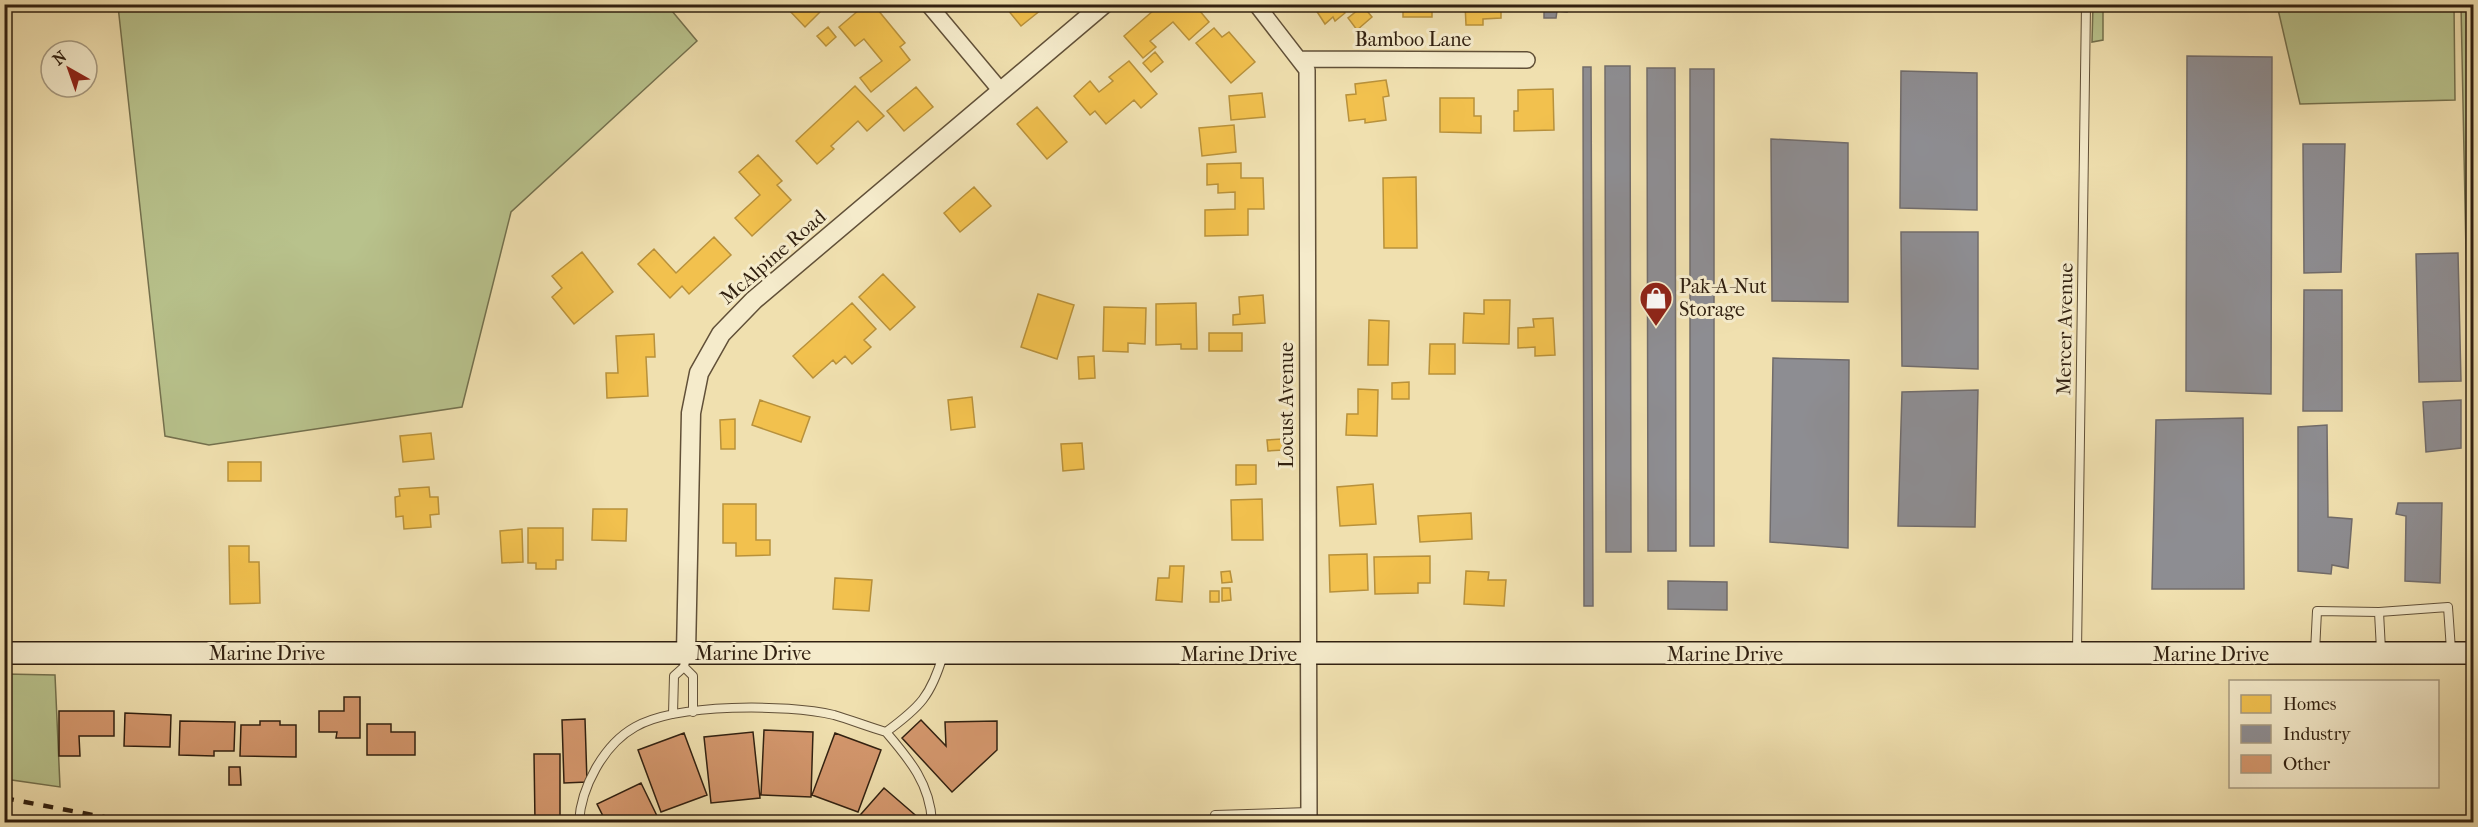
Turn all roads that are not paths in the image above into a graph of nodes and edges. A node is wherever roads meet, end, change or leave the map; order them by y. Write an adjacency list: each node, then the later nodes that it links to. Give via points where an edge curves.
1 (928, 4): 7 (street)
2 (1104, 4): 7 (street, McAlpine Road)
3 (1256, 4): 5 (street, Locust Avenue)
4 (2086, 4): 13 (lane, Mercer Avenue)
5 (1299, 59): 6 (street, Bamboo Lane); 12 (street, Locust Avenue, via 1307,70)
6 (1527, 60)
7 (1001, 91): 17 (street, McAlpine Road, via 754,300 721,334 704,363 691,413)
8 (2379, 612): 14 (lane, via 2317,611); 15 (lane); 16 (lane, via 2448,607)
9 (4, 653): 17 (main road, Marine Drive)
10 (2474, 653): 16 (main road, Marine Drive)
11 (943, 654): 12 (main road, Marine Drive); 17 (main road, Marine Drive); 20 (lane, via 931,690)
12 (1307, 654): 13 (main road, Marine Drive); 21 (street, Locust Avenue)
13 (2077, 654): 14 (main road, Marine Drive)
14 (2315, 654): 15 (main road, Marine Drive)
15 (2381, 654): 16 (main road, Marine Drive)
16 (2451, 654)
17 (685, 660): 18 (lane, via 693,676); 19 (lane, via 674,676)
18 (693, 712): 19 (lane); 20 (lane, via 746,708 800,710)
19 (673, 714): 23 (lane, via 633,728 612,746 587,788)
20 (886, 732): 24 (lane, via 921,778 931,802)
21 (1309, 817): 22 (lane)
22 (1262, 818): 25 (lane, via 1215,815)
23 (579, 822)
24 (932, 822)
25 (1215, 822)

